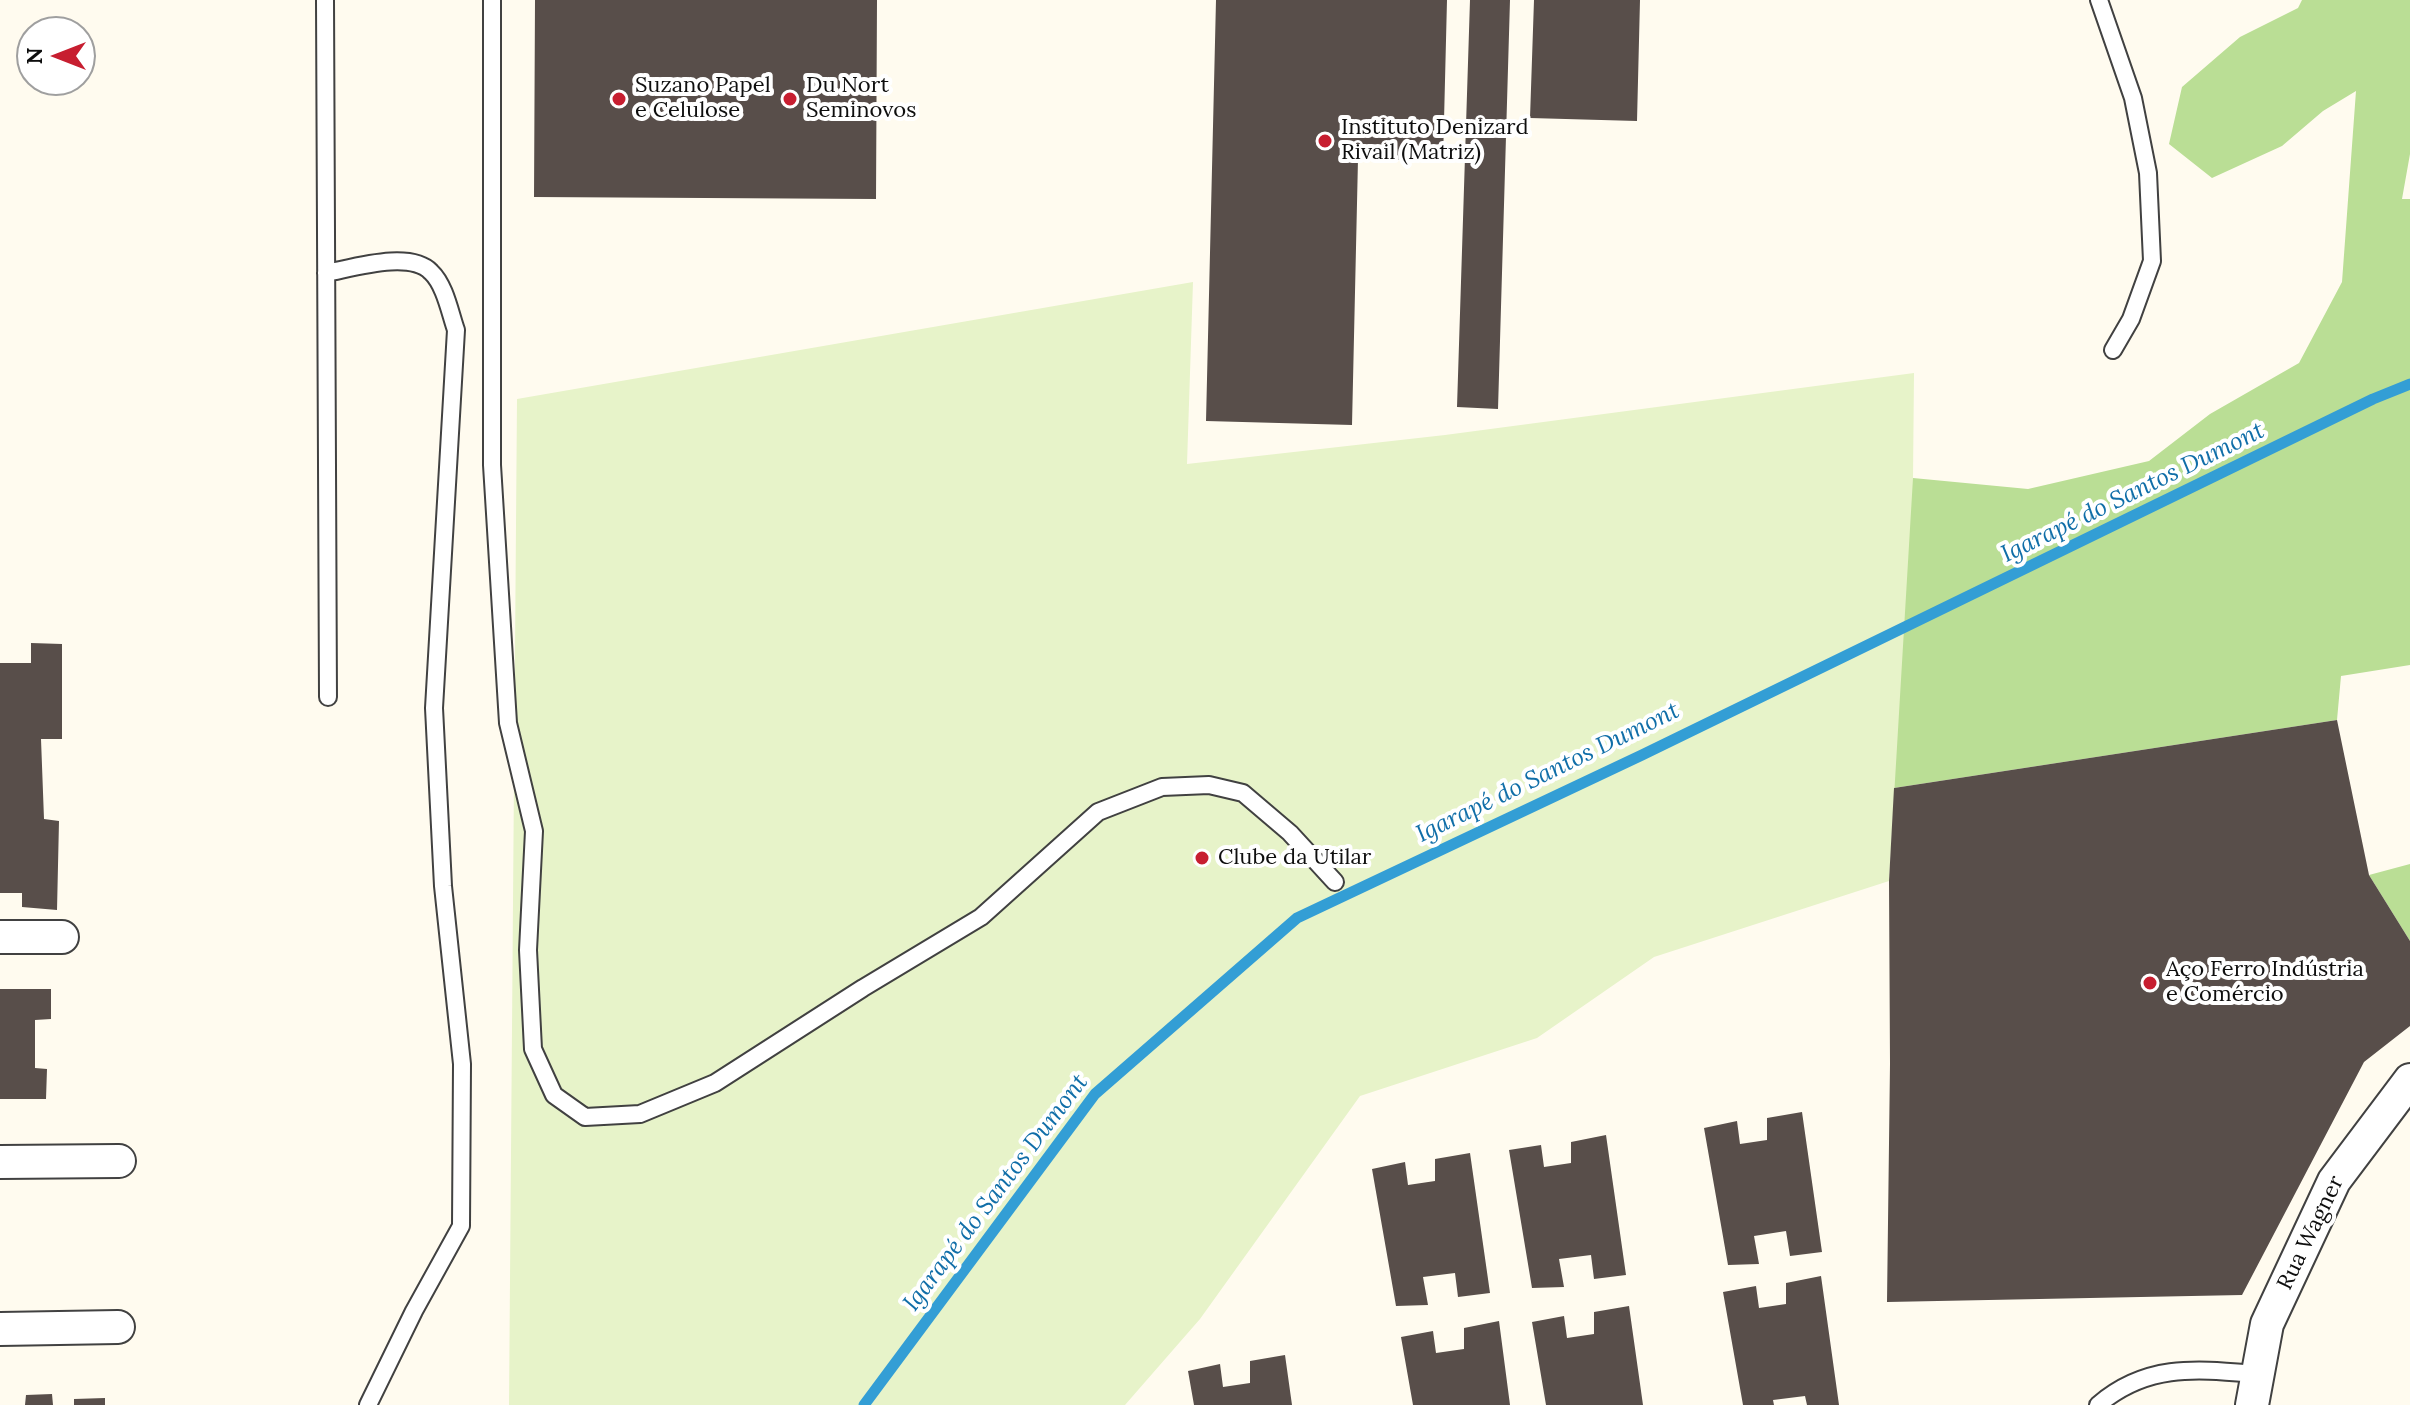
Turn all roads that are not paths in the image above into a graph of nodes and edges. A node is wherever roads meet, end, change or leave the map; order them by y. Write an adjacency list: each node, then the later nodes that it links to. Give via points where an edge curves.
1 (325, 0): 4 (lane)
2 (492, 0): 7 (lane, via 492,465 508,723 534,831 528,950 533,1049 554,1095 585,1117 640,1114 715,1083 981,917 1098,812 1162,787 1209,785 1243,793)
3 (2099, 0): 5 (lane, via 2133,98 2148,173 2152,261 2131,319)
4 (326, 273): 6 (lane); 16 (lane, via 399,261 421,264 434,273 456,330 434,708 443,886 462,1064 461,1226)
5 (2113, 350)
6 (328, 697)
7 (1335, 882)
8 (0, 937): 9 (street)
9 (62, 937)
10 (2410, 1080): 15 (street, Rua Wagner, via 2334,1181 2267,1324)
11 (119, 1161): 12 (street)
12 (0, 1162)
13 (118, 1327): 14 (street)
14 (0, 1329)
15 (2254, 1390): 17 (lane, via 2196,1369 2155,1373 2116,1390)
16 (368, 1405)
17 (2098, 1405)

